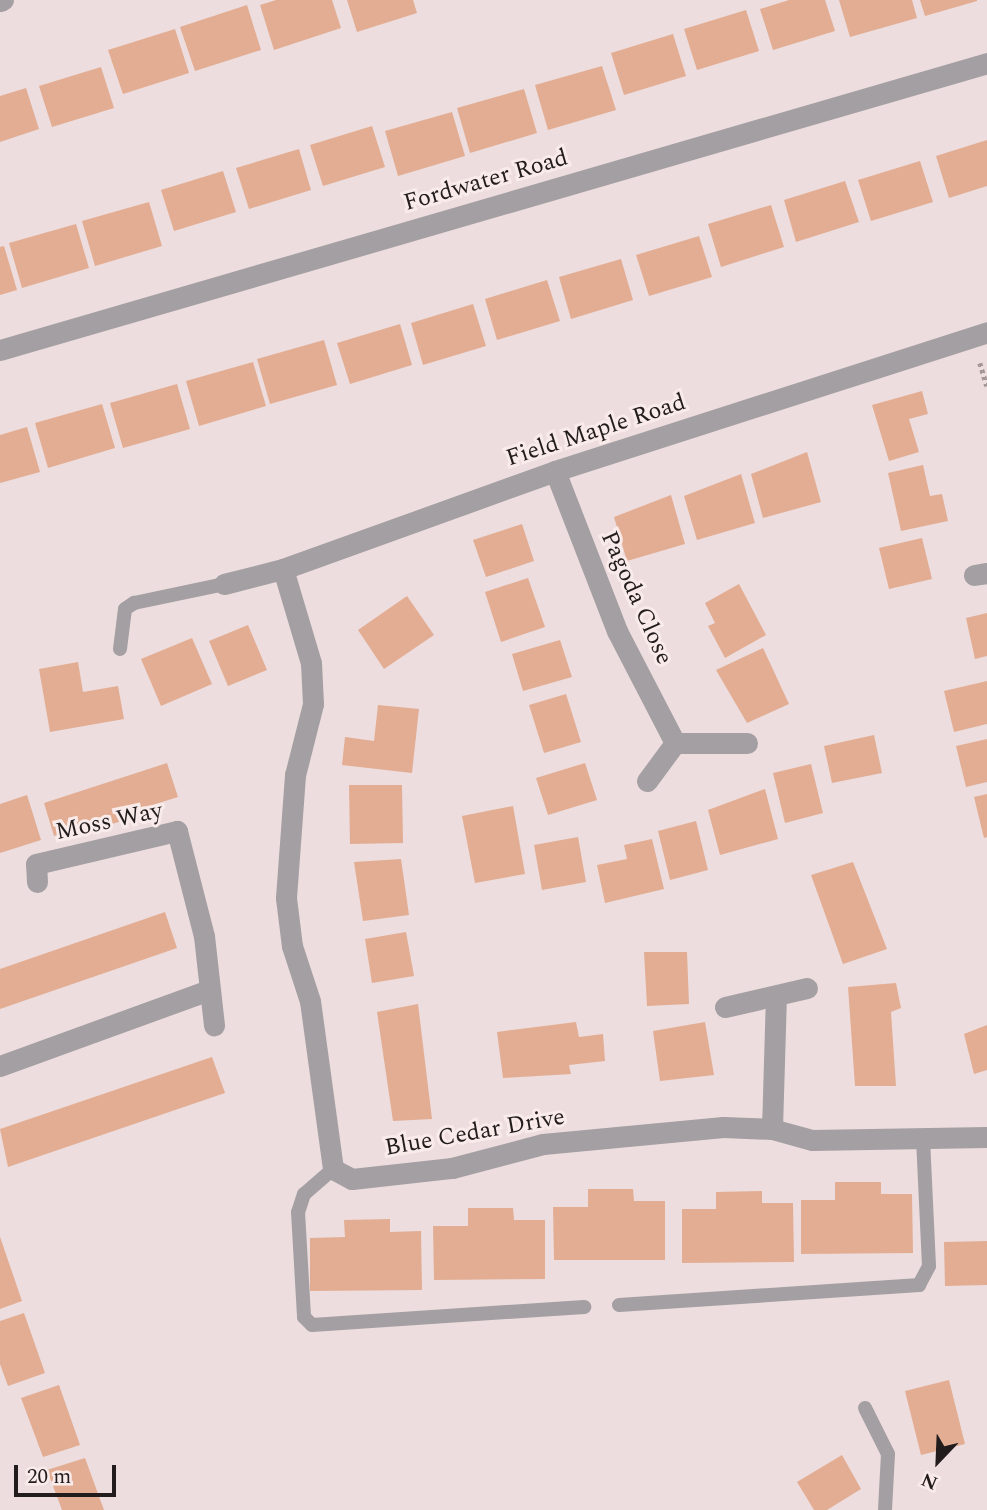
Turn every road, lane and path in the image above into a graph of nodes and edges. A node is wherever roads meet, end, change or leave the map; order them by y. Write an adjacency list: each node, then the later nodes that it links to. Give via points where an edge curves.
1 (987, 62): 3 (street, Fordwater Road)
2 (987, 332): 4 (street, Field Maple Road)
3 (0, 351)
4 (555, 471): 5 (street, Field Maple Road); 8 (street, Pagoda Close, via 617,631)
5 (283, 569): 6 (street, Field Maple Road); 21 (street, via 311,663 313,704 295,775 286,898 292,946 310,1001)
6 (224, 584): 7 (lane, via 134,603 125,610)
7 (120, 649)
8 (676, 743): 9 (street); 10 (street)
9 (747, 743)
10 (647, 781)
11 (37, 882): 13 (street, Moss Way, via 36,864 177,831 204,936)
12 (807, 988): 14 (street)
13 (209, 990): 16 (street, Moss Way); 17 (street)
14 (776, 996): 15 (street); 18 (street)
15 (725, 1007)
16 (214, 1025)
17 (0, 1066)
18 (772, 1129): 20 (street, Blue Cedar Drive, via 811,1140); 21 (street, Blue Cedar Drive, via 723,1127 542,1144 452,1168 352,1179)
19 (987, 1137): 20 (street, Blue Cedar Drive)
20 (923, 1138): 22 (lane, via 929,1266 919,1285)
21 (333, 1169): 23 (lane, via 304,1194 298,1212 304,1317 312,1325)
22 (619, 1305)
23 (584, 1307)
24 (865, 1408): 25 (lane, via 888,1454)
25 (885, 1510)

